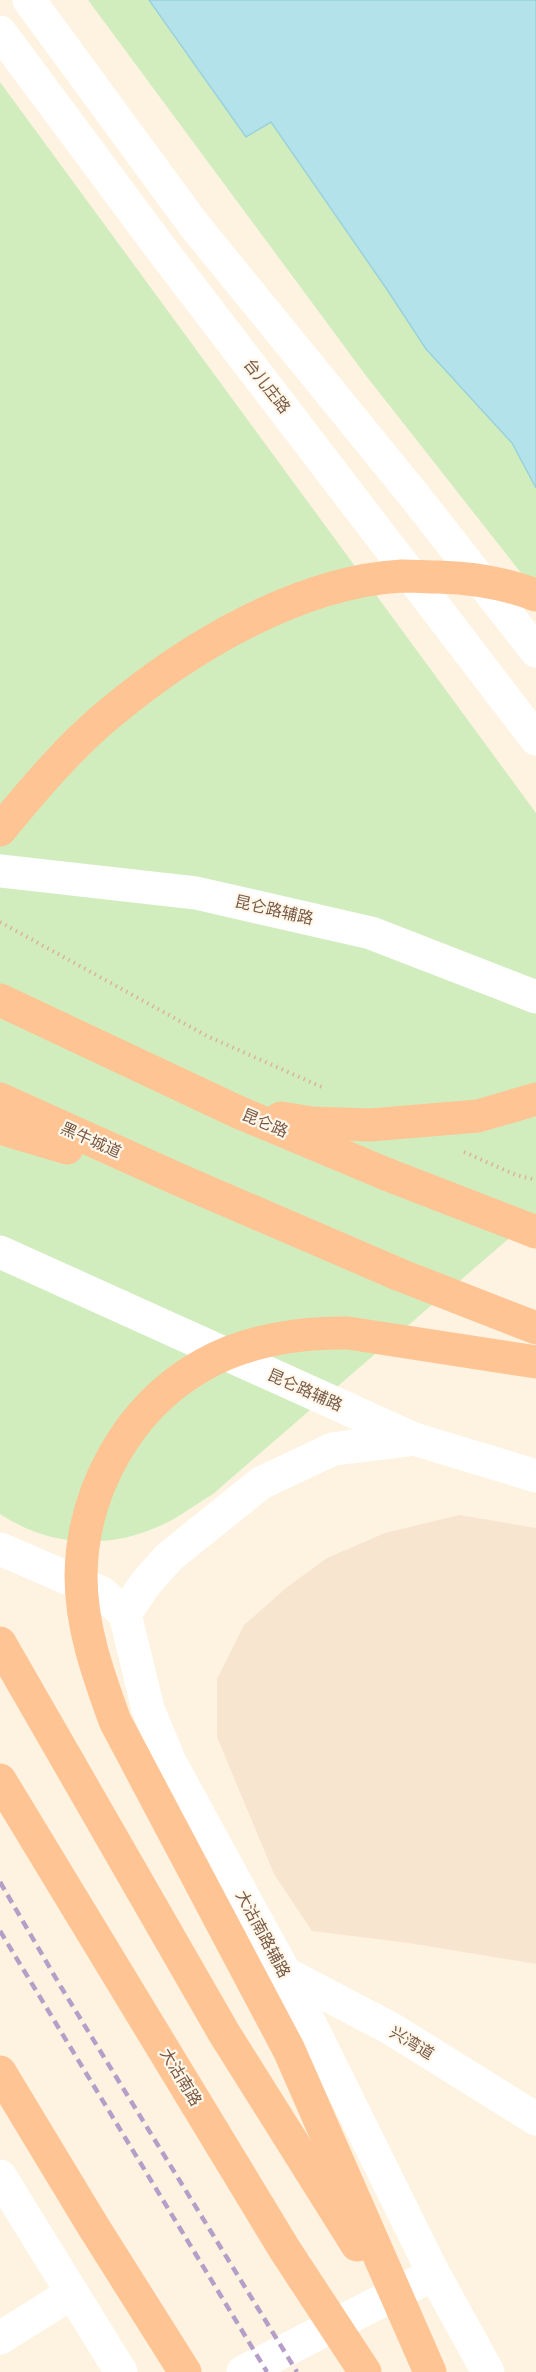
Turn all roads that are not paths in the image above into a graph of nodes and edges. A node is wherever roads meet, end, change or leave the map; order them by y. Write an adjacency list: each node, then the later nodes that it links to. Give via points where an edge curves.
1 (29, 0): 4 (street, via 194,225)
2 (0, 32): 5 (street, 台儿庄路)
3 (536, 595): 6 (highway, via 468,578 401,576 344,585 277,608 214,638 108,715)
4 (536, 651)
5 (536, 739)
6 (0, 830)
7 (0, 871): 8 (street, 昆仑路辅路, via 196,893 371,933)
8 (536, 997)
9 (0, 1000): 12 (highway, 昆仑路)
10 (0, 1099): 14 (highway, 黑牛城道)
11 (536, 1099): 12 (highway, via 478,1116 370,1125 312,1123)
12 (238, 1112): 15 (highway, 昆仑路)
13 (0, 1128): 14 (highway)
14 (182, 1181): 17 (highway, via 400,1275)
15 (536, 1232)
16 (0, 1252): 19 (street, 昆仑路辅路)
17 (536, 1328)
18 (536, 1362): 32 (highway, via 320,1332 236,1350 203,1365 153,1403 115,1452 100,1479 86,1531 81,1574 86,1631 115,1721 289,2050)
19 (414, 1439): 20 (street, 昆仑路辅路); 22 (street, 昆仑路辅路, via 333,1449 261,1483 169,1557)
20 (536, 1476)
21 (0, 1549): 22 (street, via 102,1593)
22 (125, 1614): 25 (street, 大沽南路辅路, via 148,1709 170,1762)
23 (0, 1643): 32 (highway, via 224,2033)
24 (0, 1780): 36 (highway, 大沽南路, via 285,2250)
25 (285, 1973): 27 (street, 兴湾道, via 390,2028); 29 (street, 大沽南路辅路)
26 (0, 2072): 34 (highway)
27 (536, 2119)
28 (0, 2176): 30 (street)
29 (434, 2274): 35 (street); 37 (street, 大沽南路辅路)
30 (72, 2293): 31 (street); 33 (street)
31 (0, 2338)
32 (424, 2358)
33 (121, 2372)
34 (184, 2372)
35 (243, 2372)
36 (365, 2372)
37 (488, 2372)

